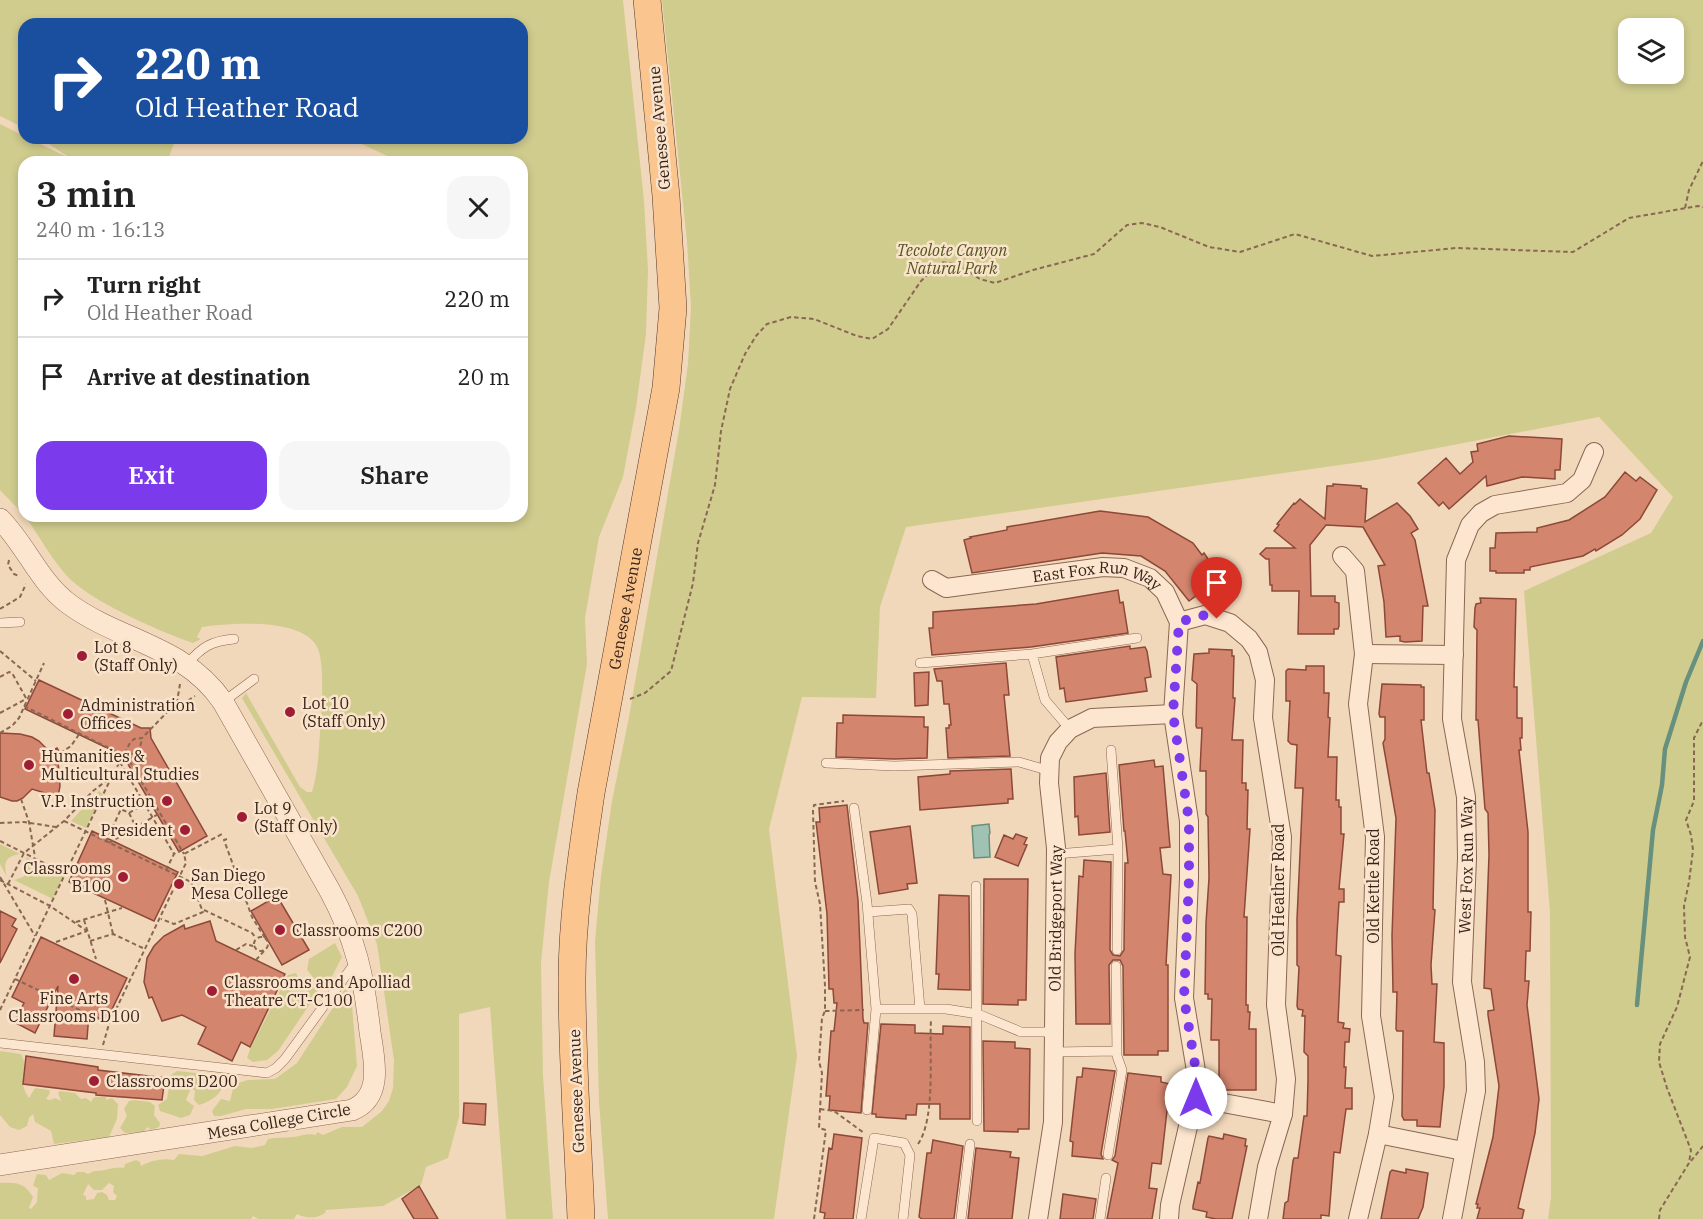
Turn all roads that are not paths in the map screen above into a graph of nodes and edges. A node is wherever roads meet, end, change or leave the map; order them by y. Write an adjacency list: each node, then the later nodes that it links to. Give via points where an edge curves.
1 (647, 0): 48 (main road, Genesee Avenue, via 673,308 666,388 583,848 572,980)
2 (1594, 452): 13 (street, West Fox Run Way, via 1581,480 1567,493 1495,505 1480,513 1470,525 1456,560)
3 (0, 519): 15 (street, Mesa College Circle, via 68,603)
4 (1342, 556): 12 (street, Old Kettle Road, via 1355,571)
5 (932, 580): 7 (street, East Fox Run Way, via 946,588 1103,567 1124,568 1150,578 1165,592)
6 (20, 622): 8 (lane)
7 (1179, 622): 18 (street, East Fox Run Way); 40 (street, Old Heather Road, via 1205,615 1230,623 1258,652 1265,680 1263,718 1282,837 1276,1005 1286,1078)
8 (0, 623)
9 (1137, 638): 11 (lane)
10 (234, 639): 15 (lane, via 219,640 200,650)
11 (1032, 654): 14 (lane); 19 (lane, via 1045,700)
12 (1364, 654): 13 (street); 42 (street, Old Kettle Road, via 1358,704 1375,837 1371,1016 1384,1097)
13 (1454, 655): 44 (street, West Fox Run Way, via 1452,718 1466,797 1462,982 1476,1090)
14 (920, 663)
15 (184, 673): 17 (street, Mesa College Circle, via 210,685)
16 (254, 679): 17 (lane)
17 (223, 702): 29 (street, Mesa College Circle, via 339,908)
18 (1173, 714): 19 (street, via 1092,718); 38 (street, East Fox Run Way, via 1189,821 1184,998 1198,1083)
19 (1070, 729): 22 (street, Old Bridgeport Way, via 1050,758)
20 (1111, 750): 24 (lane)
21 (826, 763): 22 (lane, via 894,766 1019,762)
22 (1050, 771): 25 (street, Old Bridgeport Way)
23 (854, 808): 27 (lane)
24 (1118, 849): 25 (lane); 28 (lane)
25 (1056, 854): 34 (street, Old Bridgeport Way)
26 (976, 886): 33 (lane)
27 (868, 912): 31 (lane); 32 (lane, via 909,909 912,914)
28 (1117, 950)
29 (359, 959): 35 (lane, via 285,1059 267,1073); 46 (street, Mesa College Circle, via 375,1076 368,1098 357,1108)
30 (1116, 966): 36 (lane)
31 (876, 1009): 32 (lane); 39 (lane)
32 (920, 1009): 33 (lane)
33 (978, 1014): 34 (lane, via 1021,1032); 41 (lane)
34 (1054, 1032): 37 (street, Old Bridgeport Way)
35 (0, 1042)
36 (1117, 1051): 37 (lane); 45 (lane, via 1122,1070)
37 (1053, 1052): 52 (street, Old Bridgeport Way, via 1053,1122)
38 (1196, 1098): 40 (street); 54 (street, East Fox Run Way)
39 (867, 1110)
40 (1283, 1114): 55 (street, Old Heather Road, via 1267,1167)
41 (977, 1121)
42 (1378, 1134): 44 (street); 56 (street, Old Kettle Road)
43 (970, 1144): 51 (lane)
44 (1463, 1151): 57 (street, West Fox Run Way)
45 (1108, 1155)
46 (0, 1165)
47 (1106, 1178): 53 (lane)
48 (581, 1219)
49 (861, 1219): 50 (lane, via 874,1138 904,1143 910,1155)
50 (903, 1219)
51 (962, 1219)
52 (1038, 1219)
53 (1100, 1219)
54 (1169, 1219)
55 (1258, 1219)
56 (1358, 1219)
57 (1452, 1219)

